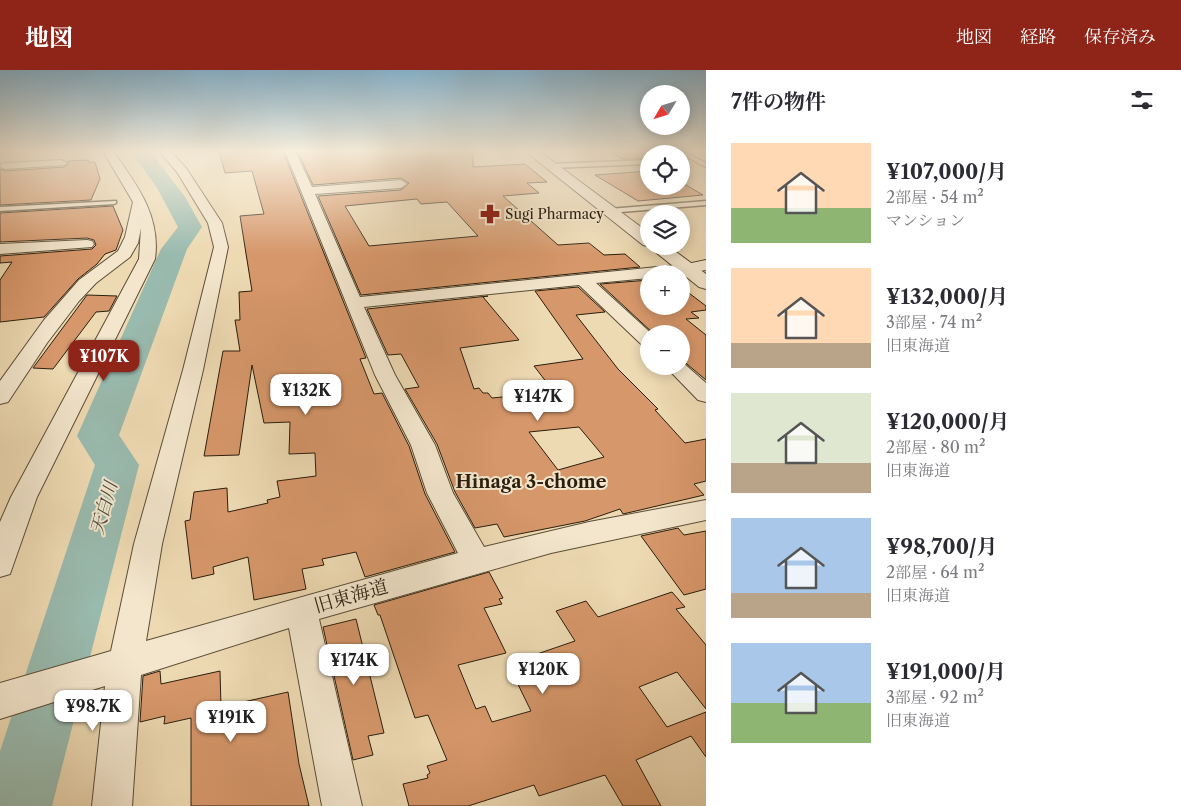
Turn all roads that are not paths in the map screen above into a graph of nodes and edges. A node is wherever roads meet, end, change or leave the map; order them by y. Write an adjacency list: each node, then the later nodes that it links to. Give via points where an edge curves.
1 (131, 185): 9 (street)
2 (192, 185): 33 (street, via 215,223 221,247 193,370)
3 (305, 185): 6 (street)
4 (392, 185): 6 (street)
5 (576, 185): 12 (street)
6 (310, 197): 7 (street); 24 (street)
7 (376, 198)
8 (114, 202): 11 (lane)
9 (139, 203): 28 (street, via 134,231 123,255 86,283 33,348); 31 (street, via 149,224 148,259 39,466 7,538)
10 (706, 203): 12 (lane)
11 (0, 208)
12 (609, 211): 13 (street)
13 (640, 233)
14 (87, 244): 15 (street)
15 (0, 249)
16 (668, 255): 17 (street)
17 (682, 265)
18 (706, 265): 19 (street)
19 (690, 268)
20 (690, 271): 23 (street)
21 (640, 273): 22 (street)
22 (582, 279): 24 (street); 25 (street)
23 (706, 283)
24 (354, 303): 30 (street, via 385,375 423,445 440,493)
25 (640, 333)
26 (685, 375): 27 (street)
27 (706, 395)
28 (0, 398)
29 (706, 510): 30 (street, 旧東海道, via 552,541)
30 (477, 561): 32 (street, 旧東海道)
31 (0, 565)
32 (301, 610): 33 (street, 旧東海道); 36 (street)
33 (116, 666): 34 (street, 旧東海道); 35 (street)
34 (0, 701)
35 (112, 806)
36 (342, 806)

